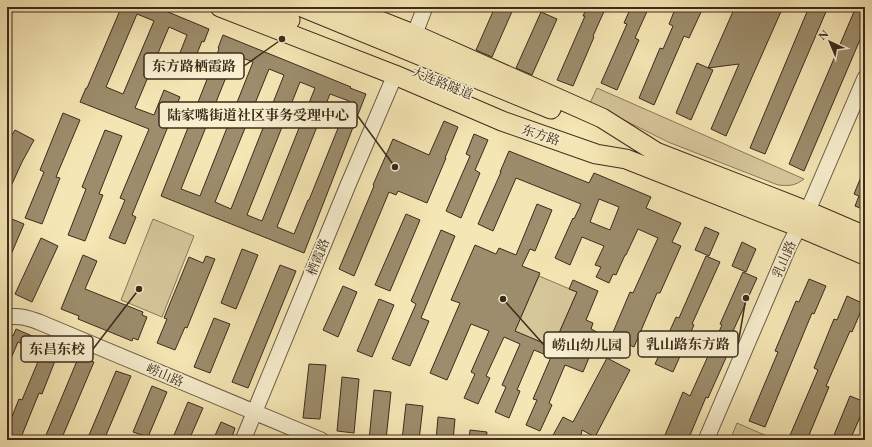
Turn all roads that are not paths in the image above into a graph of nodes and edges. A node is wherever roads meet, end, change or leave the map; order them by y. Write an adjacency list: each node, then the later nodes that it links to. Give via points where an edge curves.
1 (220, 7): 7 (main road, 东方路)
2 (259, 7): 10 (main road, 大连路隧道)
3 (302, 7): 9 (main road, 大连路隧道)
4 (345, 7): 6 (main road, 东方路)
5 (425, 7): 6 (street)
6 (413, 34): 9 (main road, 东方路, via 602,118)
7 (395, 75): 10 (main road, 东方路, via 502,121 596,154); 15 (street, 栖霞路)
8 (865, 78): 11 (street, 乳山路)
9 (656, 152): 11 (main road, 东方路)
10 (626, 159): 11 (main road, 东方路)
11 (803, 219): 12 (main road, 东方路); 13 (main road, 东方路); 18 (street, 乳山路)
12 (865, 236)
13 (865, 255)
14 (7, 317): 15 (street, 崂山路, via 18,316 39,322)
15 (255, 412): 16 (street, 栖霞路); 17 (street, 崂山路)
16 (243, 440)
17 (321, 440)
18 (706, 440)

